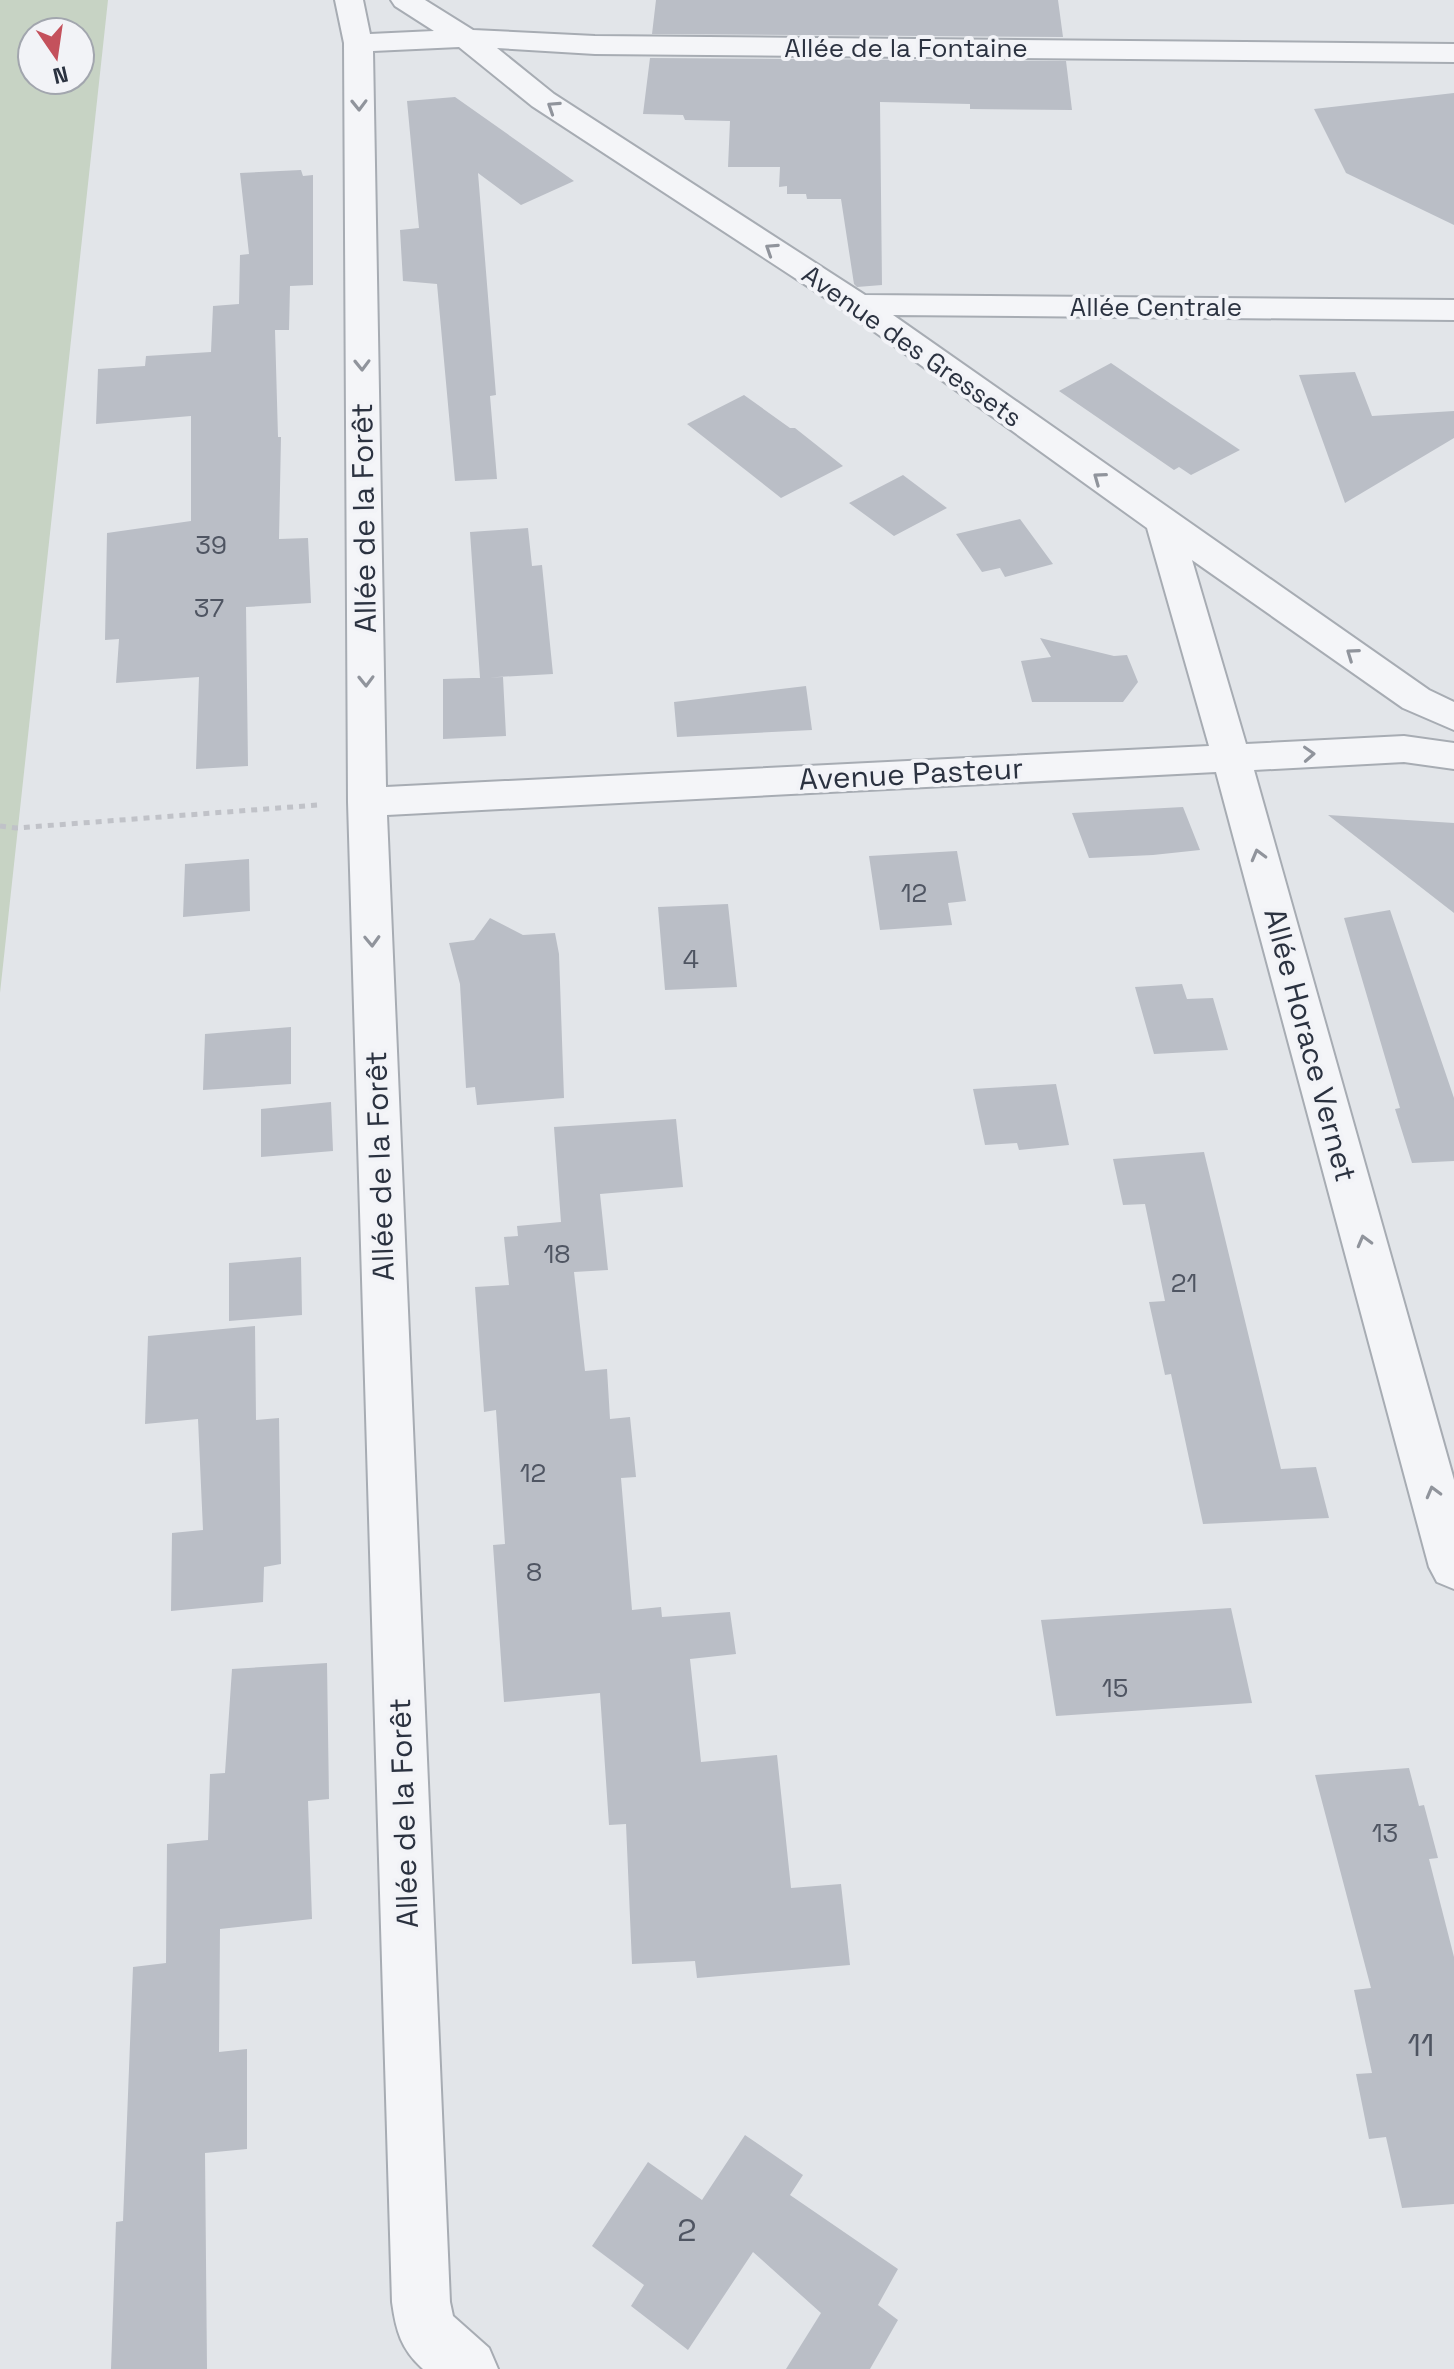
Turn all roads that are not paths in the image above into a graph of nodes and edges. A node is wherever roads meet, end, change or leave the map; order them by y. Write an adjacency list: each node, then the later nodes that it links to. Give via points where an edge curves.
1 (349, 0): 4 (street, Allée de la Forêt)
2 (405, 0): 3 (street, Avenue des Gressets)
3 (466, 38): 4 (street, Allée de la Fontaine); 5 (street, Allée de la Fontaine, via 581,45); 6 (street, Avenue des Gressets, one-way to 3, via 543,100)
4 (358, 43): 12 (street, Allée de la Forêt, one-way to 12)
5 (1454, 53)
6 (858, 305): 7 (street, Allée Centrale); 8 (street, Avenue des Gressets, one-way to 6)
7 (1454, 310)
8 (1163, 523): 9 (street, Avenue des Gressets, one-way to 8, via 1416,699); 11 (street, Allée Horace Vernet)
9 (1454, 717)
10 (1454, 756): 11 (street, Avenue Pasteur, one-way to 10, via 1404,749)
11 (1231, 757): 12 (street, Avenue Pasteur); 13 (street, Allée Horace Vernet, one-way to 11)
12 (367, 802): 14 (street, Allée de la Forêt, one-way to 14, via 421,2302)
13 (1454, 1567)
14 (447, 2350)

